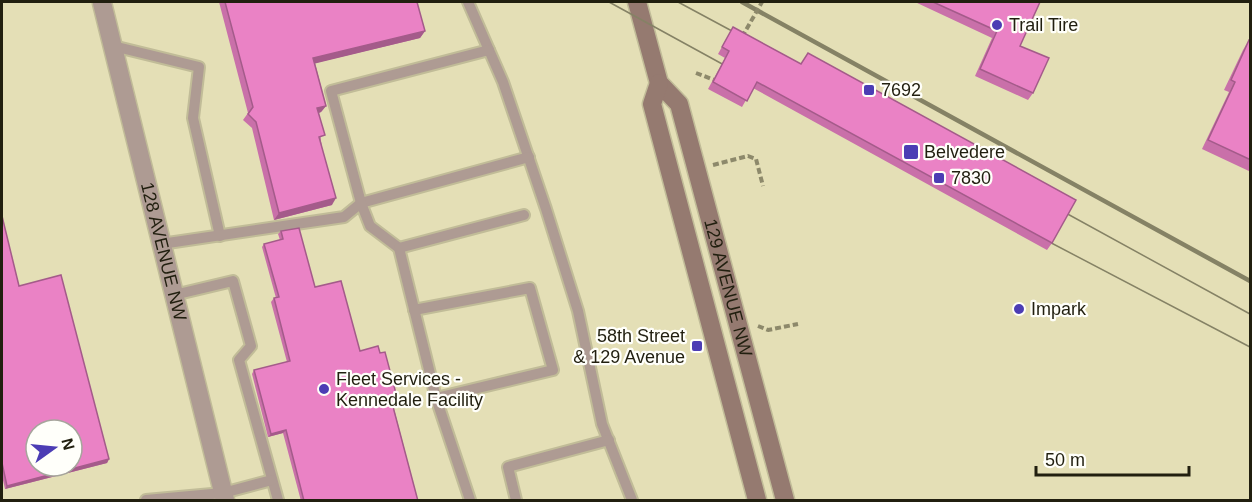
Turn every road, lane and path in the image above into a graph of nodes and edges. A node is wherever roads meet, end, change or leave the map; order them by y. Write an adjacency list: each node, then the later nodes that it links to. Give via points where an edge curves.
1 (103, 2): 5 (street, 128 AVENUE NW)
2 (468, 2): 7 (lane)
3 (637, 2): 9 (street, 129 AVENUE NW)
4 (762, 2): 6 (path, bridge)
5 (112, 46): 16 (lane, via 199,68 193,118); 17 (street, 128 AVENUE NW)
6 (737, 46)
7 (489, 50): 11 (lane); 14 (lane, via 331,91)
8 (696, 73): 10 (path, via 718,82 720,77)
9 (659, 83): 32 (street, 129 AVENUE NW, via 652,104); 33 (street, 129 AVENUE NW, via 679,104)
10 (714, 87)
11 (529, 158): 14 (lane); 24 (lane, via 578,311 602,424)
12 (712, 165): 13 (path, via 753,157)
13 (763, 186)
14 (361, 203): 16 (lane, via 344,217); 18 (lane, via 370,226)
15 (524, 215): 18 (lane)
16 (220, 236): 17 (lane)
17 (161, 244): 19 (street, 128 AVENUE NW)
18 (399, 248): 20 (lane)
19 (174, 295): 25 (lane, via 233,281 252,346 239,360); 26 (street, 128 AVENUE NW)
20 (414, 310): 23 (lane); 23 (lane, via 530,288 553,370)
21 (798, 324): 22 (path, via 768,330)
22 (757, 325)
23 (436, 398): 29 (lane)
24 (609, 440): 30 (lane, via 508,467); 31 (lane)
25 (272, 480): 26 (lane); 28 (lane)
26 (224, 497): 27 (lane)
27 (146, 501)
28 (278, 501)
29 (470, 501)
30 (516, 501)
31 (632, 501)
32 (757, 501)
33 (785, 501)

